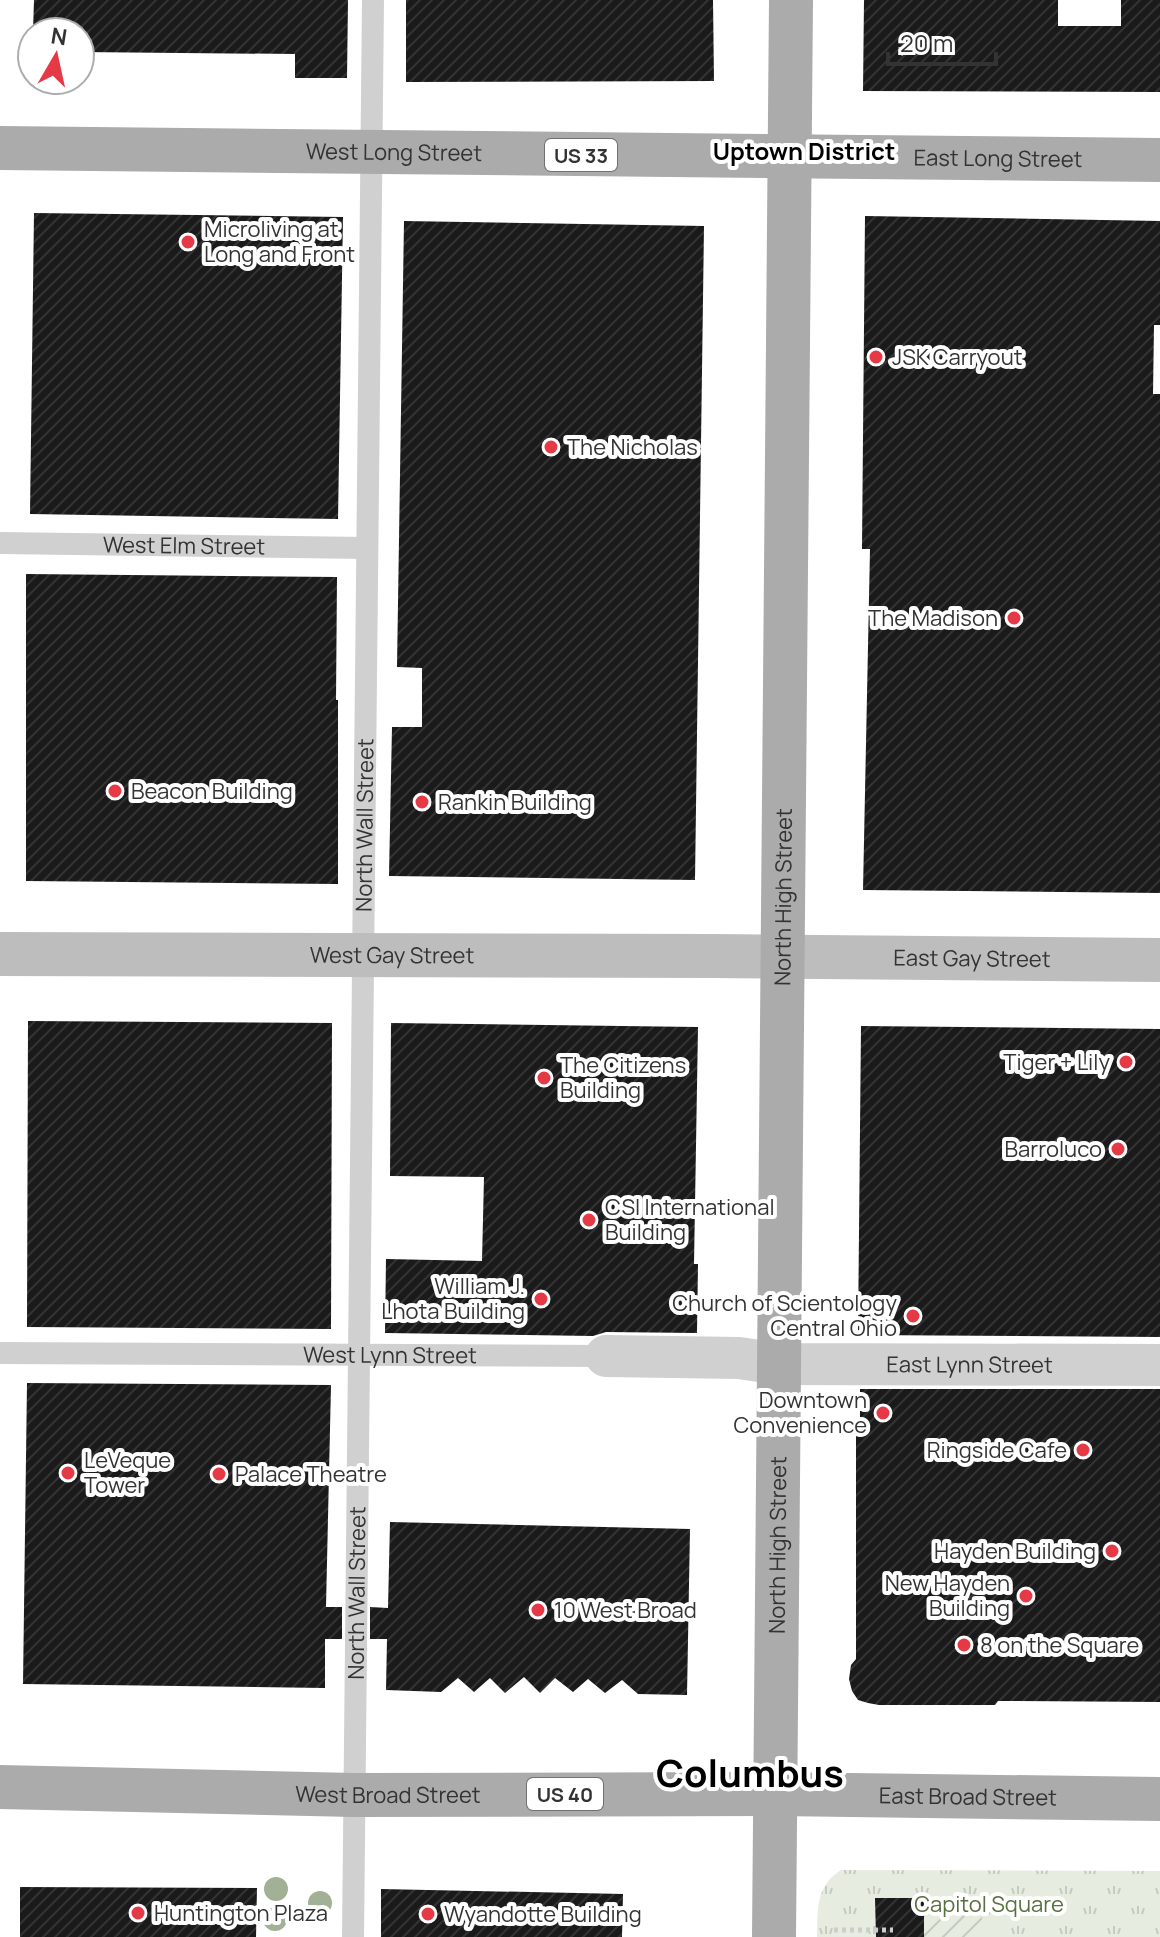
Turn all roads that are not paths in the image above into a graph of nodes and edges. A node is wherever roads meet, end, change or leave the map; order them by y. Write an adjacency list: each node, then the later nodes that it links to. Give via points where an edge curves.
1 (373, 0): 4 (lane, North Wall Street)
2 (791, 0): 5 (main road, North High Street)
3 (0, 148): 4 (main road, West Long Street / US 33)
4 (371, 152): 5 (main road, West Long Street / US 33); 8 (lane, North Wall Street)
5 (790, 157): 6 (main road, East Long Street / US 33); 11 (main road, North High Street)
6 (1160, 160)
7 (0, 543): 8 (lane, West Elm Street)
8 (367, 548): 10 (lane, North Wall Street)
9 (0, 954): 10 (street, West Gay Street)
10 (363, 955): 11 (street, West Gay Street); 14 (lane, North Wall Street)
11 (783, 957): 12 (street, East Gay Street); 16 (main road, North High Street)
12 (1160, 960)
13 (0, 1353): 14 (lane, West Lynn Street)
14 (358, 1355): 15 (lane, West Lynn Street); 20 (lane, North Wall Street)
15 (606, 1356): 16 (street, West Lynn Street, via 739,1358)
16 (779, 1364): 17 (street, East Lynn Street); 19 (main road, North High Street)
17 (1160, 1365)
18 (0, 1787): 20 (main road, West Broad Street / US 40)
19 (776, 1794): 20 (main road, West Broad Street / US 40); 21 (main road, East Broad Street / US 40); 23 (main road, North High Street)
20 (354, 1795): 22 (lane, North Wall Street)
21 (1160, 1799)
22 (353, 1937)
23 (774, 1937)

